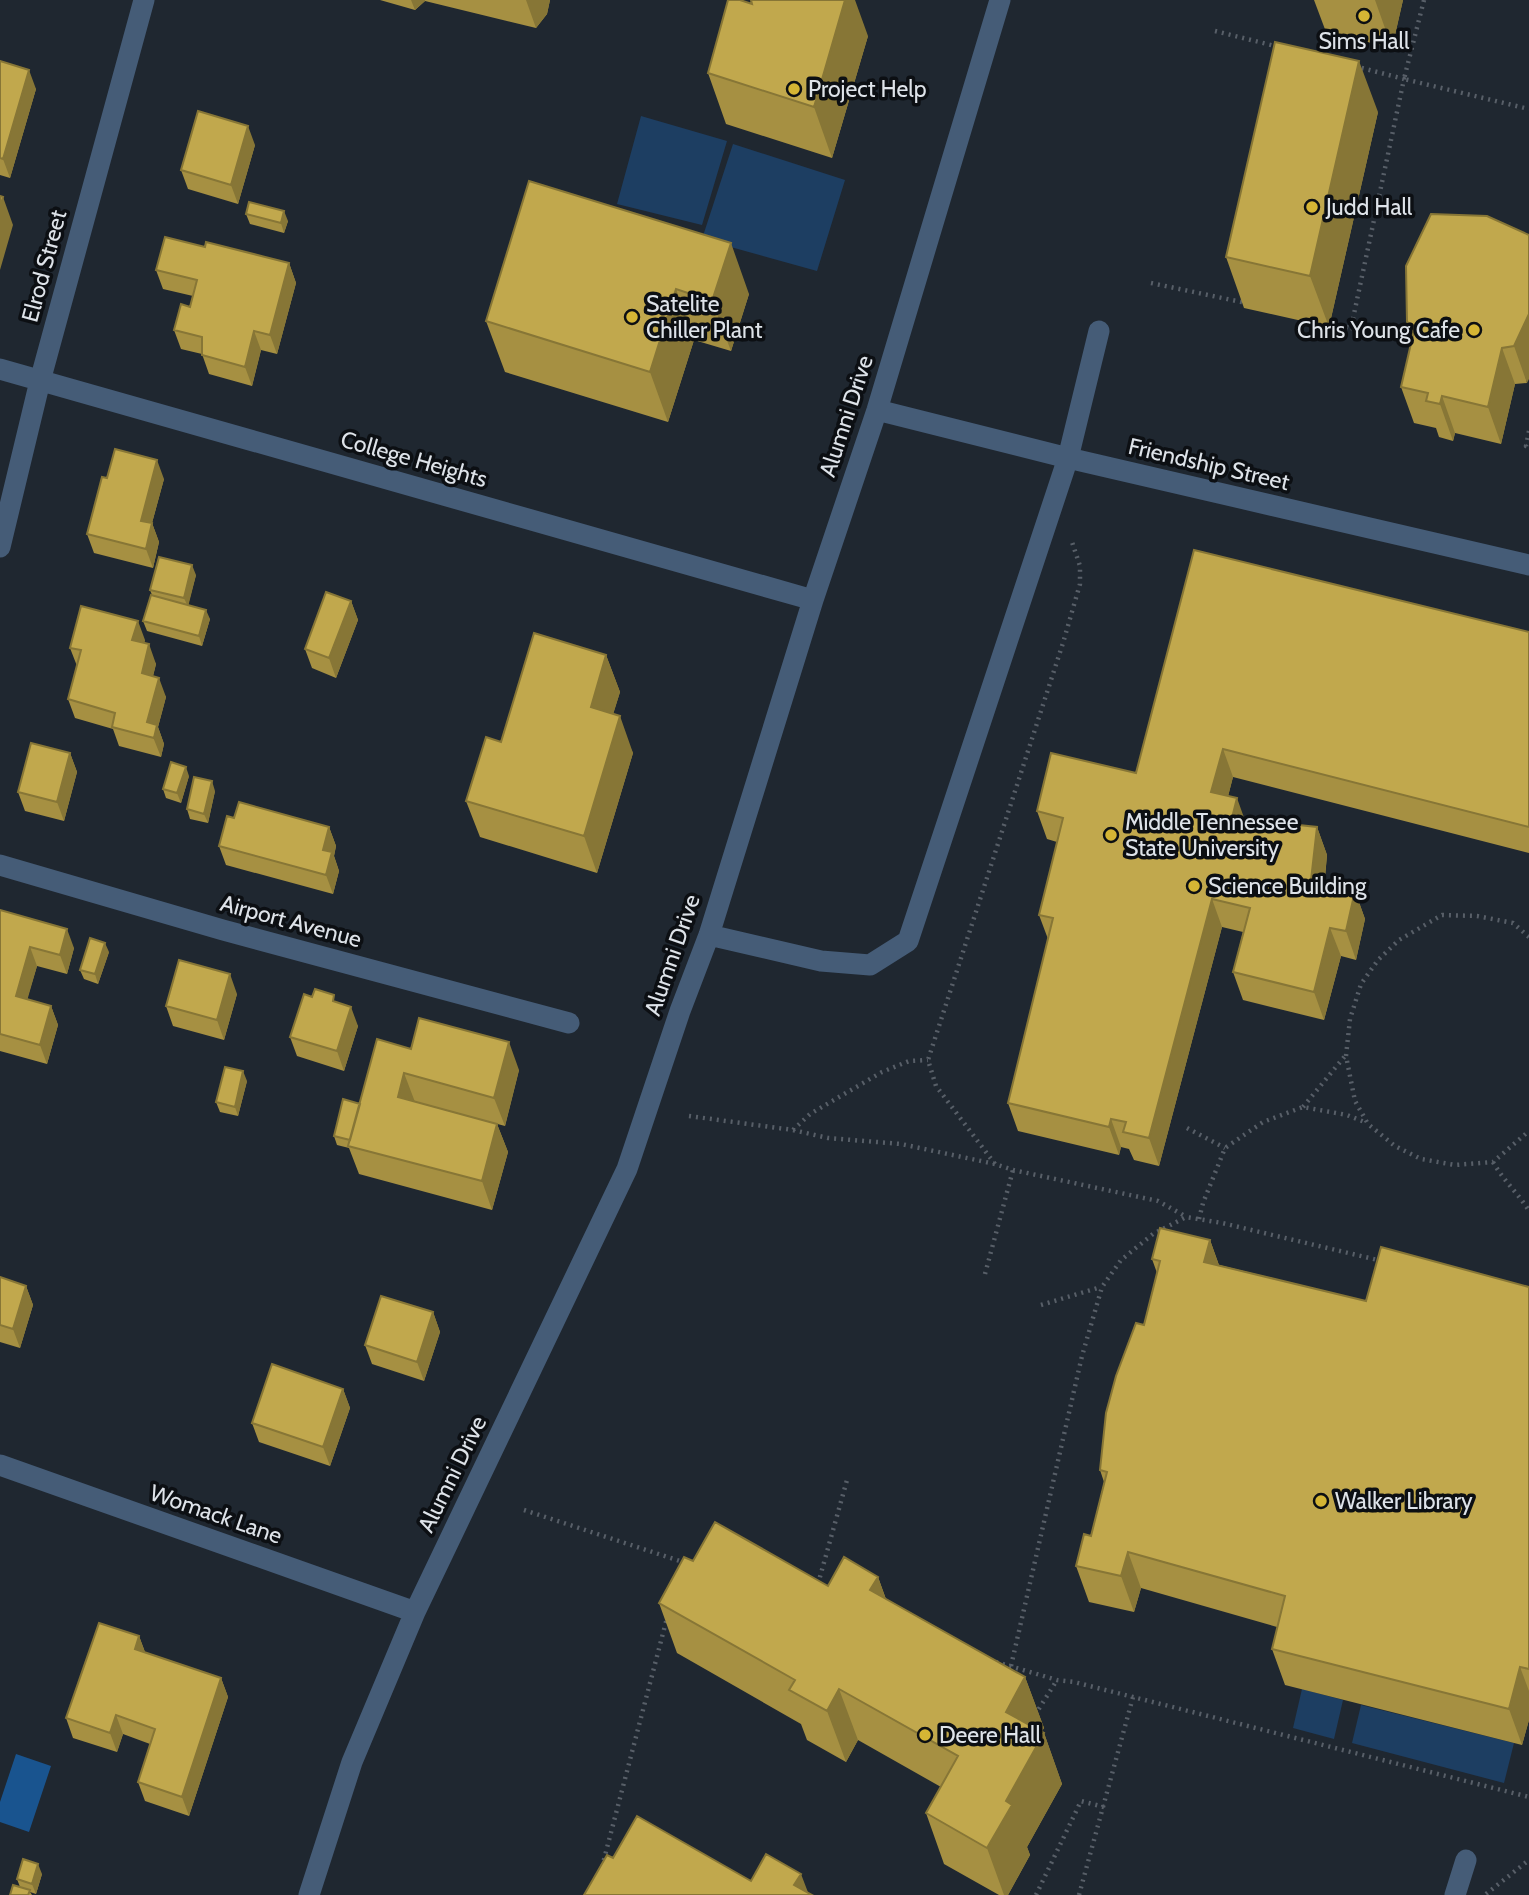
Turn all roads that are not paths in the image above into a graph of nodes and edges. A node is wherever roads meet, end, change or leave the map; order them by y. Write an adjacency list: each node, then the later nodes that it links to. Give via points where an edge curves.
1 (144, 0): 5 (street, Elrod Street)
2 (1000, 0): 6 (street, Alumni Drive)
3 (1099, 331): 7 (street)
4 (0, 369): 5 (street, College Heights)
5 (40, 381): 8 (street, Elrod Street); 10 (street, College Heights)
6 (877, 410): 7 (street, Friendship Street); 10 (street, Alumni Drive)
7 (1068, 458): 9 (street, Friendship Street); 12 (street, via 908,941 870,965 821,961)
8 (0, 547)
9 (1529, 565)
10 (813, 600): 12 (street, Alumni Drive)
11 (0, 865): 13 (street, Airport Avenue)
12 (709, 935): 15 (street, Alumni Drive, via 627,1169)
13 (569, 1023)
14 (0, 1465): 15 (street, Womack Lane)
15 (415, 1612): 17 (street, Alumni Drive, via 352,1762)
16 (1466, 1860): 18 (street)
17 (309, 1895)
18 (1455, 1895)

